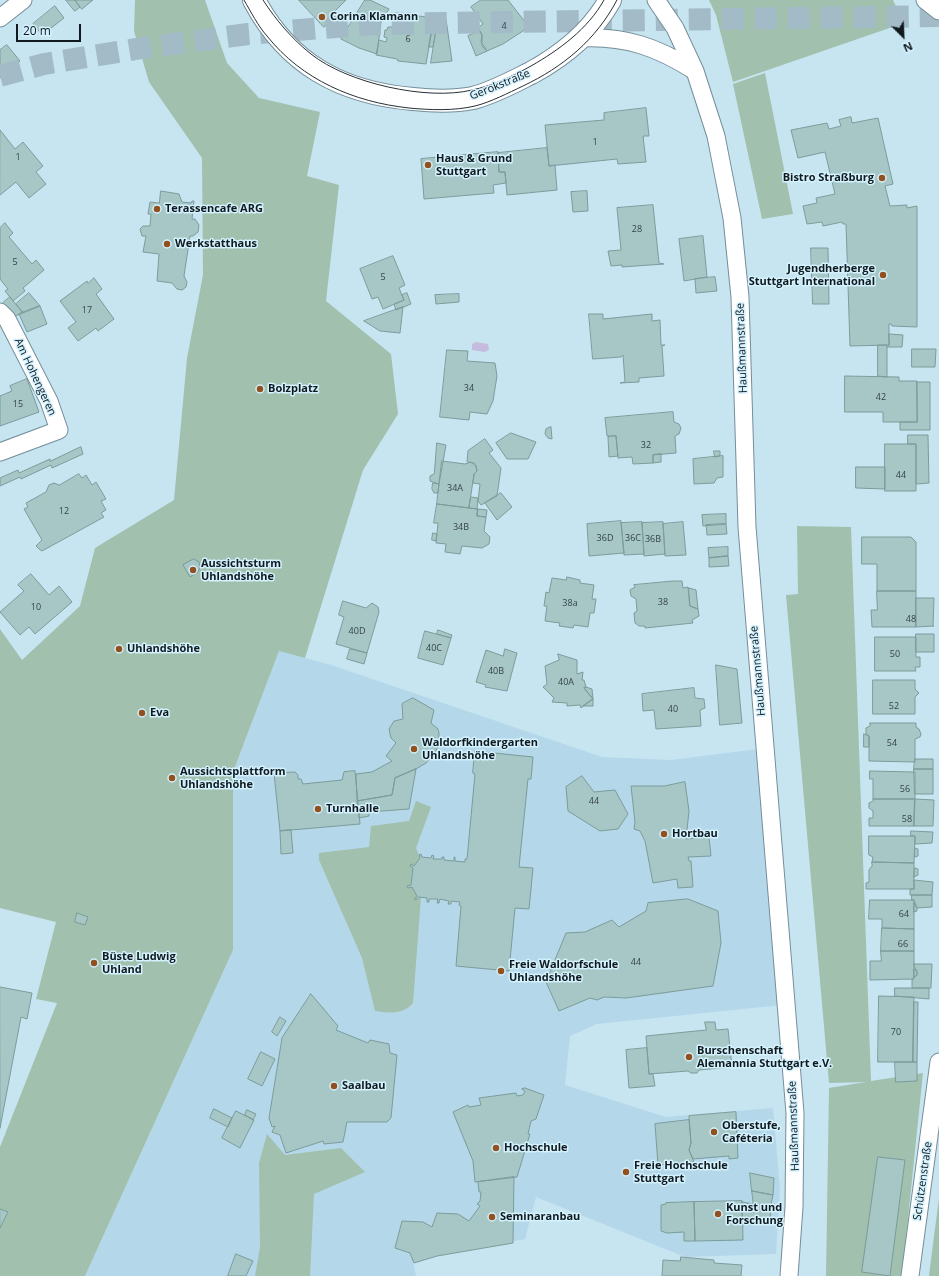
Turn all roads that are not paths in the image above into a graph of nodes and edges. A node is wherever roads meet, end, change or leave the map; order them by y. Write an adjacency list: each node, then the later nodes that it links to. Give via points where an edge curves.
1 (23, 0): 7 (street)
2 (254, 0): 8 (street, Gerokstraße, via 274,32 304,62 360,91 393,98 438,101 473,98 539,69)
3 (610, 0): 8 (street, Gerokstraße, via 595,24)
4 (656, 0): 9 (street, Haußmannstraße, via 675,28)
5 (925, 0): 6 (street)
6 (939, 11)
7 (0, 18)
8 (581, 38): 9 (street, via 607,38 638,43 670,55)
9 (695, 71): 13 (street, Haußmannstraße, via 717,144 732,218 740,297 747,527 795,1113)
10 (0, 312): 11 (street, Am Hohengeren, via 7,319 49,401 59,430)
11 (0, 452)
12 (939, 1062): 14 (street, Schützenstraße)
13 (790, 1276)
14 (910, 1276)

